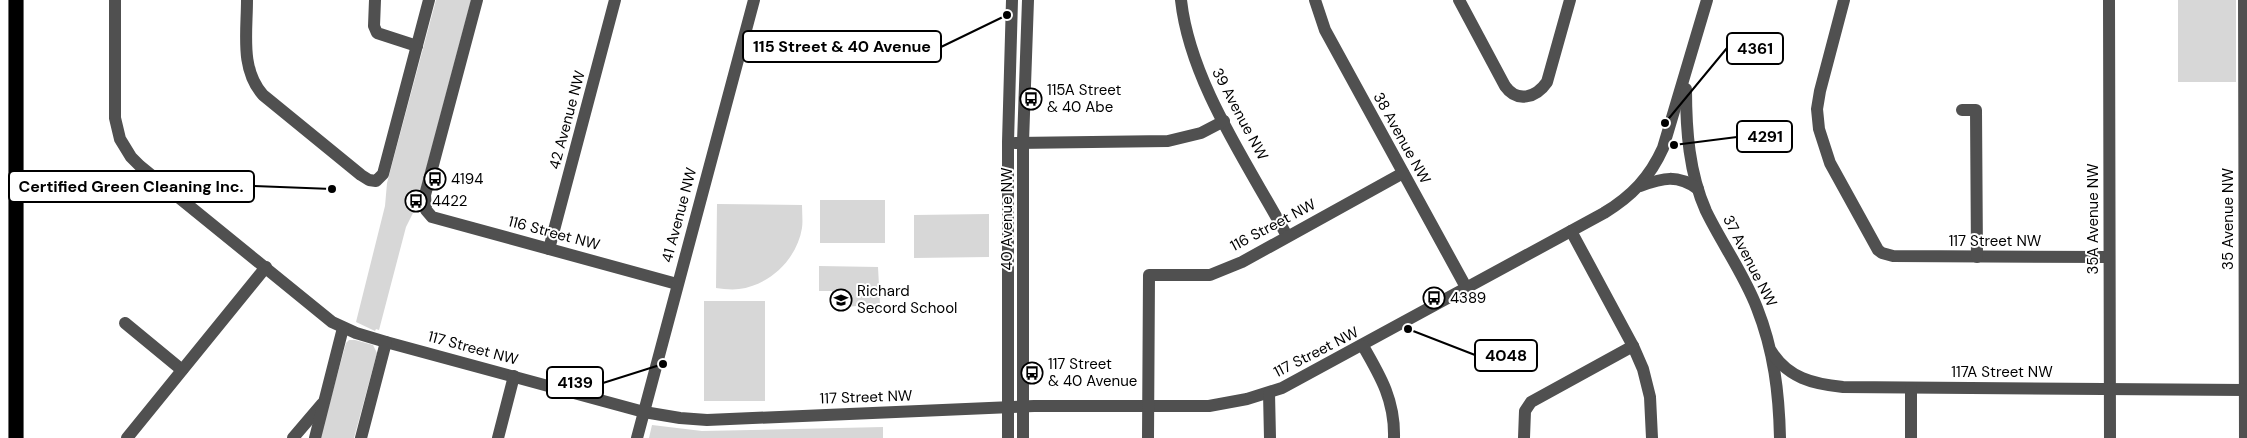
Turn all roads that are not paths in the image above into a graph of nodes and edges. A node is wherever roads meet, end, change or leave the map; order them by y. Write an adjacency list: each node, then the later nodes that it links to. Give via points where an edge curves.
1 (16, 0): 53 (highway)
2 (115, 0): 33 (street, 117 Street NW, via 115,107 120,139 140,166)
3 (247, 0): 19 (street, via 250,78 262,95 369,180 379,181 384,174)
4 (375, 0): 19 (street, via 374,26 377,34)
5 (477, 0): 30 (street, 116 Street NW, via 425,195 426,210 432,217)
6 (615, 0): 30 (street, 42 Avenue NW)
7 (754, 0): 34 (street, 41 Avenue NW)
8 (1012, 0): 23 (street, 40 Avenue NW)
9 (1028, 0): 24 (street, 40 Avenue NW)
10 (1181, 0): 22 (street, 39 Avenue NW, via 1194,60)
11 (1315, 0): 25 (street, 38 Avenue NW, via 1325,30)
12 (1459, 0): 13 (street, via 1505,86 1512,95 1522,98 1538,92 1547,82)
13 (1570, 0)
14 (1707, 0): 20 (street, 37 Avenue NW)
15 (1844, 0): 31 (street, 117 Street NW, via 1817,109 1819,129 1830,163 1882,253 1893,256)
16 (2109, 0): 32 (street, 35A Avenue NW)
17 (2244, 0): 46 (street, 35 Avenue NW)
18 (426, 1): 19 (street)
19 (417, 46)
20 (1687, 70): 26 (street, 37 Avenue NW, via 1664,148); 27 (street, 37 Avenue NW, via 1688,128)
21 (1962, 110): 31 (street, via 1976,110)
22 (1224, 121): 24 (street, via 1201,133 1168,141); 29 (street, 39 Avenue NW)
23 (1008, 142): 24 (street); 51 (street, 40 Avenue NW)
24 (1023, 142): 50 (street, 40 Avenue NW)
25 (1403, 173): 29 (street, 116 Street NW); 35 (street, 38 Avenue NW)
26 (1640, 186): 27 (street, via 1670,178 1685,181); 28 (street, 117 Street NW, via 1616,205)
27 (1698, 189): 41 (street, 37 Avenue NW, via 1757,307)
28 (1571, 231): 35 (street, 117 Street NW); 40 (street)
29 (1287, 236): 49 (street, 116 Street NW, via 1242,262 1210,275 1149,275)
30 (549, 249): 34 (street, 116 Street NW)
31 (1977, 257): 32 (street, 117 Street NW)
32 (2109, 257): 45 (street, 35A Avenue NW)
33 (266, 267): 37 (street, 117 Street NW, via 321,314); 42 (street)
34 (677, 284): 52 (street, 41 Avenue NW)
35 (1467, 289): 39 (street, 117 Street NW)
36 (124, 323): 42 (street)
37 (343, 328): 38 (street, 117 Street NW); 48 (street)
38 (386, 342): 43 (street, 117 Street NW); 57 (street)
39 (1363, 346): 47 (street, 117 Street NW); 64 (street, via 1389,397)
40 (1633, 346): 65 (street, via 1535,399 1527,406); 66 (street, via 1648,391)
41 (1771, 352): 44 (street, 117A Street NW, via 1789,372 1818,384); 67 (street, 37 Avenue NW, via 1779,394)
42 (182, 370): 54 (street)
43 (514, 376): 52 (street, 117 Street NW); 58 (street)
44 (1911, 388): 45 (street, 117A Street NW); 68 (street)
45 (2110, 389): 46 (street, 117A Street NW); 69 (street, 35A Avenue NW)
46 (2245, 390): 70 (street, 35 Avenue NW)
47 (1269, 393): 49 (street, 117 Street NW, via 1209,406); 63 (street)
48 (325, 400): 55 (street); 56 (street)
49 (1148, 406): 50 (street, 117 Street NW); 62 (street)
50 (1023, 407): 51 (street, 117 Street NW); 61 (street, 40 Avenue NW)
51 (1009, 408): 52 (street, 117 Street NW, via 722,420); 60 (street, 40 Avenue NW)
52 (644, 412): 59 (street, 41 Avenue NW)
53 (17, 438)
54 (127, 438)
55 (293, 438)
56 (315, 438)
57 (361, 438)
58 (498, 438)
59 (637, 438)
60 (1008, 438)
61 (1023, 438)
62 (1148, 438)
63 (1270, 438)
64 (1394, 438)
65 (1524, 438)
66 (1652, 438)
67 (1780, 438)
68 (1911, 438)
69 (2110, 438)
70 (2245, 438)

